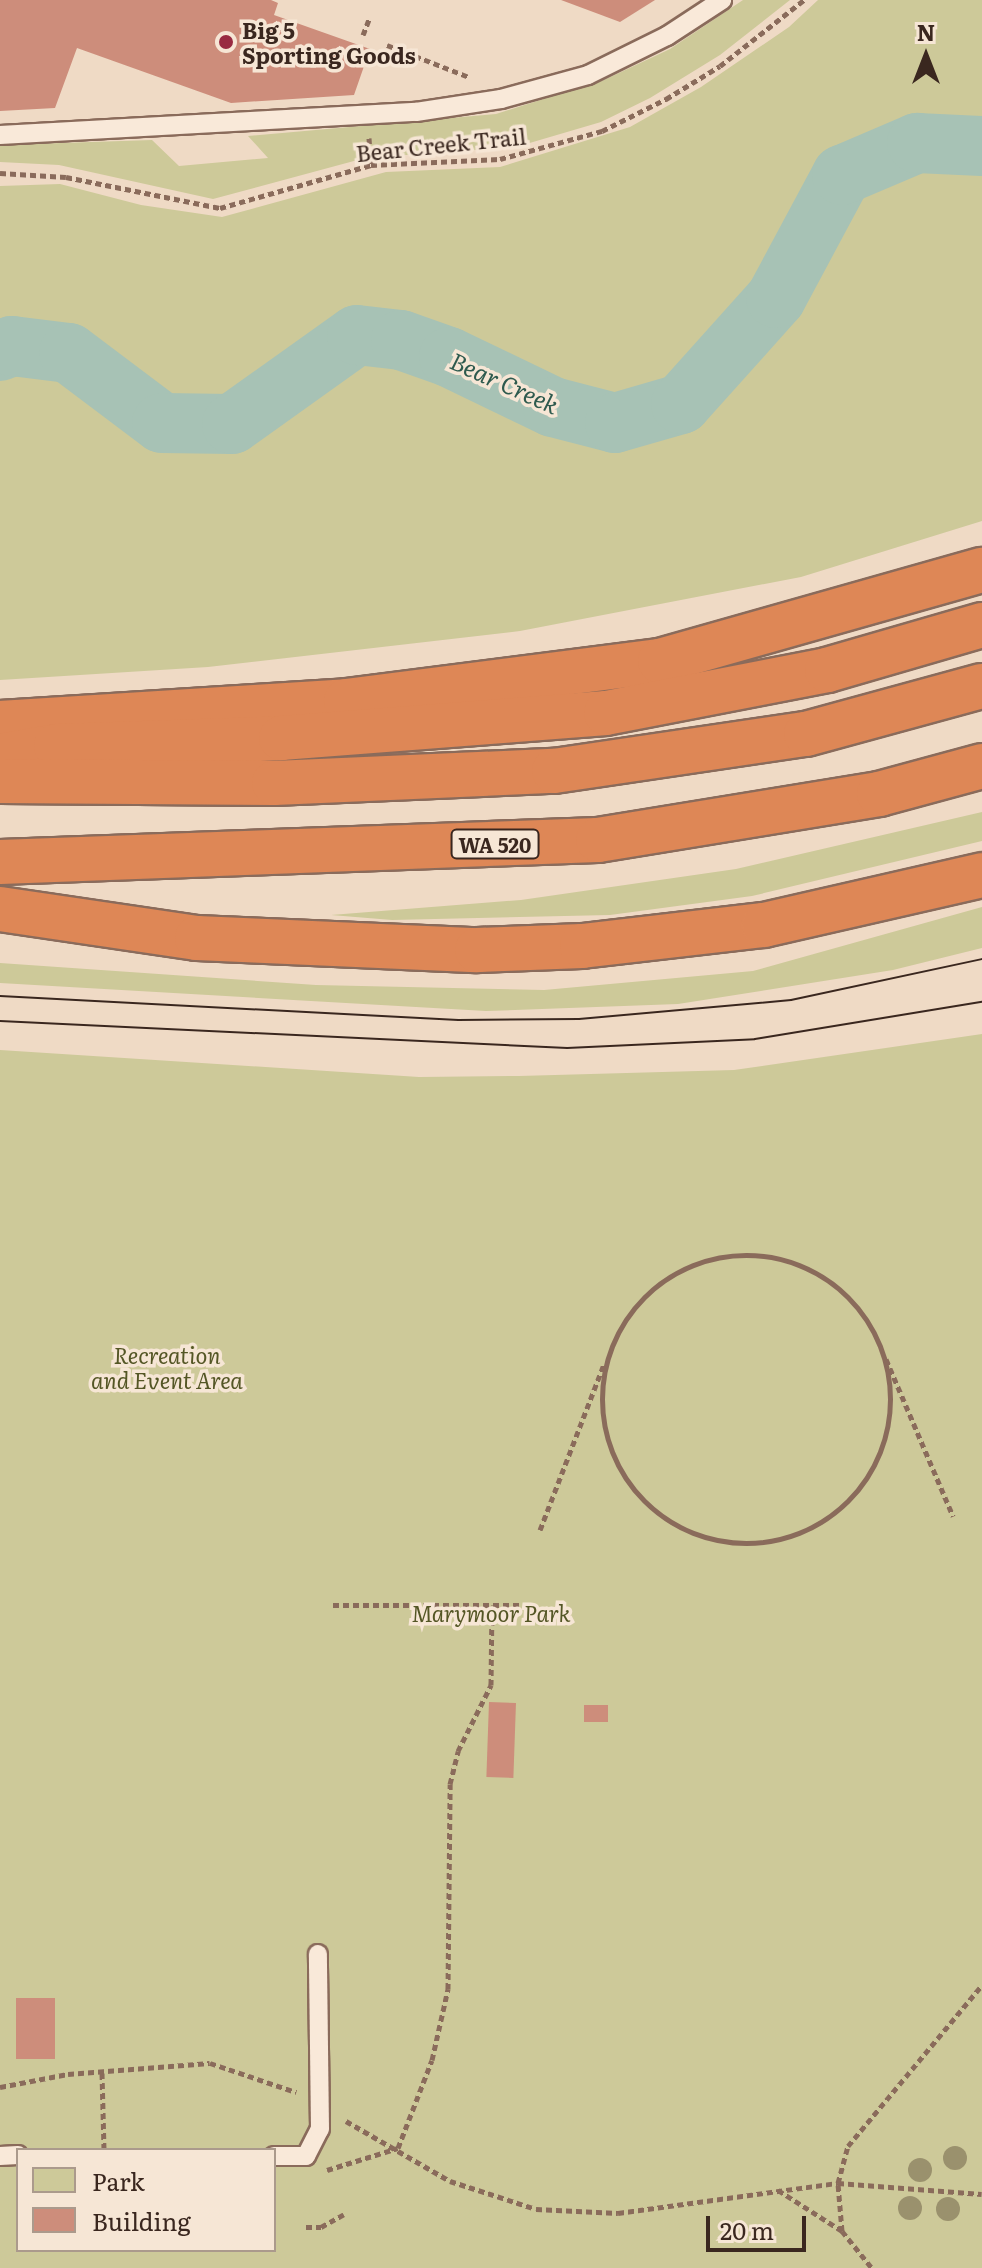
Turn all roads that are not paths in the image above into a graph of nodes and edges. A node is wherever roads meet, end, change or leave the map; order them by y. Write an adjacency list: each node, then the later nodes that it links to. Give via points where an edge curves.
1 (722, 0): 2 (lane, via 667,36 588,75 501,99 416,112)
2 (0, 135)
3 (982, 570): 6 (highway, via 660,661 346,701)
4 (982, 625): 7 (highway, via 827,670 606,713 281,738 56,746)
5 (982, 686): 9 (highway, via 806,734 554,771 274,783)
6 (0, 723)
7 (0, 756)
8 (982, 766): 10 (highway, WA 520, via 879,794 598,840)
9 (0, 781)
10 (0, 862)
11 (982, 875): 12 (highway, via 764,925 582,946 477,950 197,938)
12 (0, 909)
13 (318, 1954): 14 (lane, via 320,2129 306,2156)
14 (276, 2156)

